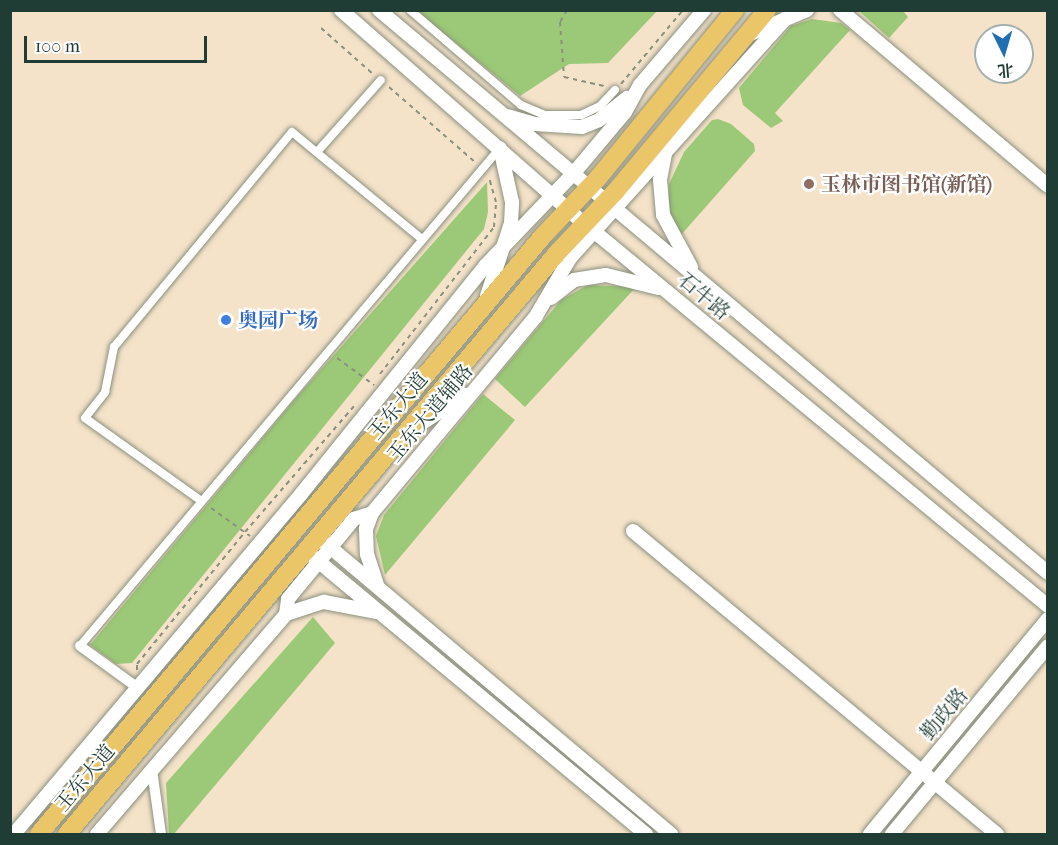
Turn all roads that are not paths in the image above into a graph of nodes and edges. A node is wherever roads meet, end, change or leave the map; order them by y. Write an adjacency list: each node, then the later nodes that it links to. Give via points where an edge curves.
1 (341, 10): 16 (street, 石牛路)
2 (379, 10): 15 (street, 石牛路)
3 (410, 10): 13 (street, via 521,105 544,115 581,115 600,106)
4 (706, 10): 12 (street)
5 (735, 10): 21 (main road, 玉东大道)
6 (767, 10): 10 (main road, 玉东大道)
7 (807, 10): 9 (street)
8 (837, 12): 20 (street)
9 (791, 13): 10 (street); 18 (street)
10 (745, 37): 14 (main road, 玉东大道)
11 (381, 80): 17 (street)
12 (640, 85): 15 (street, via 615,109 582,127 535,124); 19 (street, via 625,112)
13 (615, 90)
14 (689, 104): 18 (street); 23 (main road, 玉东大道)
15 (502, 114): 19 (street, 石牛路)
16 (500, 148): 22 (street, 石牛路); 25 (street); 26 (street, via 512,202)
17 (317, 152): 25 (street); 33 (street, via 292,132 114,347 105,392 85,418)
18 (664, 157): 23 (street); 27 (street, via 660,180 663,215 679,250)
19 (573, 174): 21 (street, 石牛路); 22 (street)
20 (1047, 186)
21 (588, 188): 22 (main road, 玉东大道); 23 (street, 石牛路)
22 (561, 202): 24 (street, 石牛路); 26 (street); 29 (main road, 玉东大道)
23 (610, 205): 24 (main road, 玉东大道); 27 (street, 石牛路)
24 (590, 227): 28 (street, 石牛路); 30 (street, 玉东大道辅路); 31 (main road, 玉东大道)
25 (422, 239): 33 (street)
26 (504, 246): 29 (street); 46 (street, via 378,388 260,543)
27 (703, 284): 38 (street, 石牛路)
28 (671, 293): 30 (street, via 621,276 586,277 556,292); 40 (street, 石牛路)
29 (483, 307): 31 (main road, via 498,293 507,294 510,300); 51 (main road, 玉东大道)
30 (536, 316): 32 (street, via 468,393); 34 (street, 玉东大道辅路)
31 (500, 321): 32 (main road, 玉东大道)
32 (402, 437): 36 (main road, 玉东大道)
33 (201, 500): 44 (street)
34 (372, 513): 36 (street, 玉东大道辅路, via 354,519); 39 (street, via 366,529 367,554 370,571)
35 (633, 531): 48 (street)
36 (324, 542): 37 (main road, 玉东大道); 39 (street)
37 (312, 556): 41 (street, via 288,599); 42 (street); 52 (main road, 玉东大道)
38 (1047, 573)
39 (380, 588): 56 (street)
40 (1047, 606)
41 (286, 614): 42 (street, via 324,602); 47 (street)
42 (384, 614): 55 (street)
43 (1047, 619): 48 (street, 勤政路)
44 (80, 646): 46 (street)
45 (1047, 646): 49 (street, 勤政路)
46 (138, 688): 50 (street)
47 (152, 770): 53 (street); 54 (street)
48 (921, 772): 49 (street); 57 (street, 勤政路)
49 (934, 783): 58 (street, 勤政路); 59 (street)
50 (14, 834)
51 (39, 834)
52 (67, 834)
53 (97, 834)
54 (161, 834)
55 (646, 834)
56 (672, 834)
57 (870, 834)
58 (892, 834)
59 (997, 834)

